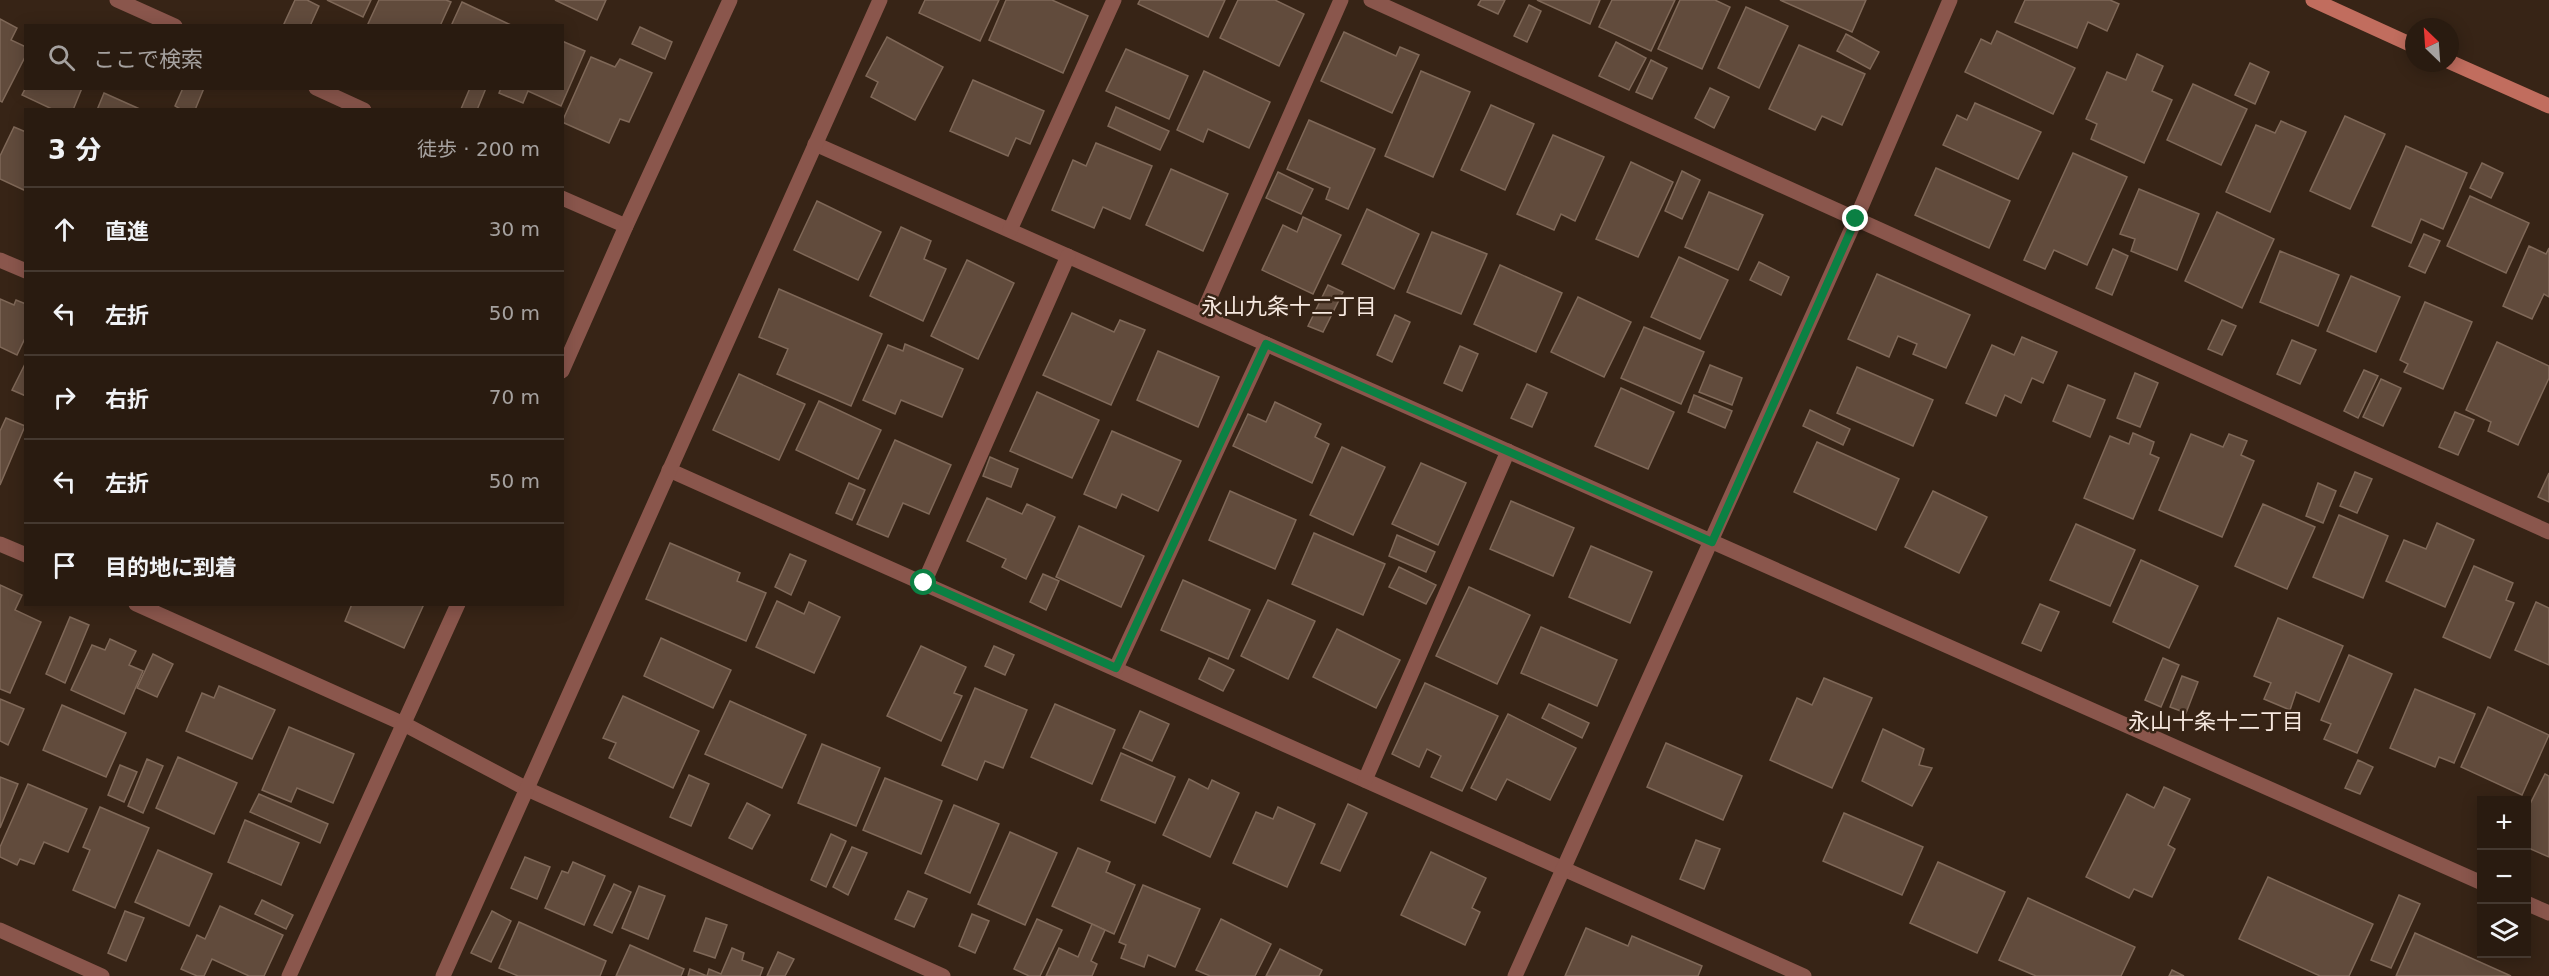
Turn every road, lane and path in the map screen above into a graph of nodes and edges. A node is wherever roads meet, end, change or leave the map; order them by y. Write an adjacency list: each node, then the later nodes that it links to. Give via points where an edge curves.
1 (117, 0): 9 (street)
2 (730, 0): 18 (street)
3 (880, 0): 15 (street)
4 (1114, 0): 19 (street)
5 (1341, 0): 23 (street)
6 (1371, 0): 17 (street)
7 (1950, 0): 17 (street)
8 (2313, 0): 10 (street)
9 (171, 24)
10 (2405, 42)
11 (2459, 66): 13 (street)
12 (320, 90): 14 (street)
13 (2549, 106)
14 (360, 108)
15 (815, 144): 19 (street); 27 (street)
16 (564, 199): 18 (street)
17 (1856, 219): 28 (street); 29 (street)
18 (626, 226): 25 (street)
19 (1010, 230): 20 (street)
20 (1068, 256): 23 (street); 32 (street)
21 (0, 260): 22 (street)
22 (24, 270)
23 (1202, 315): 24 (street)
24 (1266, 344): 26 (street); 35 (street)
25 (564, 366)
26 (1508, 451): 29 (street); 37 (street)
27 (669, 470): 32 (street); 38 (street)
28 (2549, 532)
29 (1712, 542): 39 (street); 40 (street)
30 (0, 544): 31 (street)
31 (24, 554)
32 (924, 583): 35 (street)
33 (140, 606): 36 (street)
34 (457, 606): 36 (street)
35 (1116, 668): 37 (street)
36 (404, 724): 38 (street); 45 (street)
37 (1365, 780): 39 (street)
38 (527, 789): 46 (street); 47 (street)
39 (1563, 868): 48 (street); 49 (street)
40 (2477, 881)
41 (2528, 904): 42 (street)
42 (2549, 913)
43 (0, 930): 44 (street)
44 (102, 976)
45 (289, 976)
46 (443, 976)
47 (943, 976)
48 (1515, 976)
49 (1804, 976)

